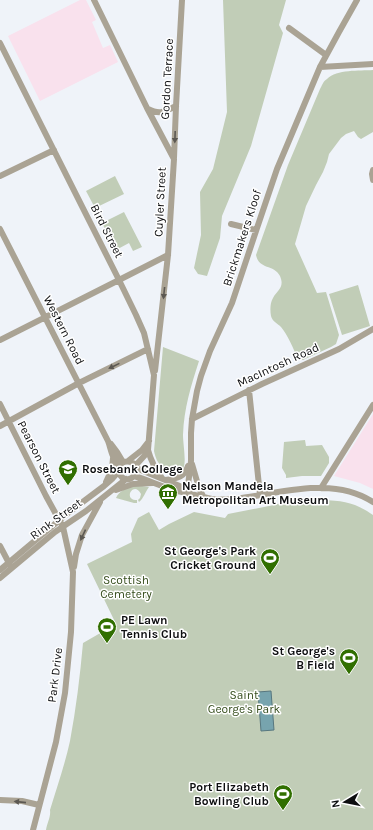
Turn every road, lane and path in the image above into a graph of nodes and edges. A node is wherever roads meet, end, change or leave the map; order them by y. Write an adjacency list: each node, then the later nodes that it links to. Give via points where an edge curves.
1 (94, 0): 12 (street, Cuyler Street)
2 (182, 0): 11 (street, Gordon Terrace)
3 (357, 0): 7 (street, Brickmakers Kloof)
4 (289, 28): 7 (street)
5 (0, 43): 6 (street, Bird Street)
6 (7, 55): 8 (street); 13 (street, Bird Street)
7 (326, 55): 10 (street, Brickmakers Kloof)
8 (0, 59)
9 (373, 64): 10 (street)
10 (320, 67): 20 (street, Brickmakers Kloof, via 277,169)
11 (176, 106): 12 (street, via 159,113); 14 (street, Gordon Terrace, one-way to 14)
12 (147, 108): 14 (street, Cuyler Street)
13 (54, 150): 16 (street); 22 (street, Bird Street)
14 (174, 159): 21 (street, Cuyler Street)
15 (373, 170): 17 (street)
16 (0, 176)
17 (373, 180)
18 (231, 224): 20 (street)
19 (0, 229): 23 (street, Western Road)
20 (256, 230): 32 (street, Brickmakers Kloof, via 232,303 201,376)
21 (168, 255): 22 (street); 27 (street, Cuyler Street, one-way to 27)
22 (119, 280): 23 (street); 26 (street, Bird Street, via 144,333)
23 (45, 317): 25 (street); 28 (street, Western Road)
24 (373, 329): 29 (street, MacIntosh Road, via 339,349)
25 (0, 340)
26 (148, 349): 27 (street, Bird Street); 28 (street, one-way to 28)
27 (154, 375): 36 (street, Bird Street)
28 (79, 383): 33 (street); 35 (street, Western Road)
29 (249, 390): 32 (street, MacIntosh Road); 51 (street)
30 (0, 404): 33 (street, Pearson Street)
31 (373, 405): 49 (street)
32 (192, 419): 38 (street, Brickmakers Kloof)
33 (9, 421): 34 (street); 56 (street, Pearson Street)
34 (0, 426)
35 (108, 441): 39 (street, Western Road); 41 (street, Western Road)
36 (149, 441): 37 (street, Bird Street); 41 (street)
37 (148, 450): 42 (street); 46 (street, via 155,468)
38 (191, 450): 40 (street, Brickmakers Kloof); 46 (street, via 184,474)
39 (112, 455): 43 (street, Western Road); 48 (street, via 112,469)
40 (191, 460): 50 (street, Brickmakers Kloof); 53 (street)
41 (126, 462): 42 (street, via 131,462); 43 (street, via 119,466)
42 (135, 467): 44 (street); 46 (street)
43 (118, 470): 45 (street, via 121,477); 48 (street, Rink Street)
44 (134, 476): 45 (street); 47 (street)
45 (126, 479): 52 (street, Rink Street)
46 (163, 479): 50 (street)
47 (156, 483): 50 (street); 52 (street, via 125,486)
48 (104, 486): 56 (street, Rink Street)
49 (321, 488): 51 (street); 55 (street, via 342,489)
50 (187, 491): 53 (street)
51 (260, 495): 53 (street, via 233,499)
52 (106, 496): 54 (street, Rink Street)
53 (204, 498)
54 (100, 500): 57 (street, Rink Street); 61 (street, one-way to 61, via 80,540)
55 (373, 502)
56 (59, 521): 57 (street, Park Drive); 59 (street, Rink Street)
57 (63, 527): 59 (street, Rink Street); 61 (street, Park Drive)
58 (0, 546): 59 (street)
59 (10, 566): 60 (street, Rink Street); 62 (street, Rink Street)
60 (0, 570)
61 (73, 572): 64 (street, Park Drive, via 65,693 56,742)
62 (0, 578)
63 (0, 800): 64 (street, one-way to 63)
64 (39, 805): 65 (street, Park Drive)
65 (33, 830)

